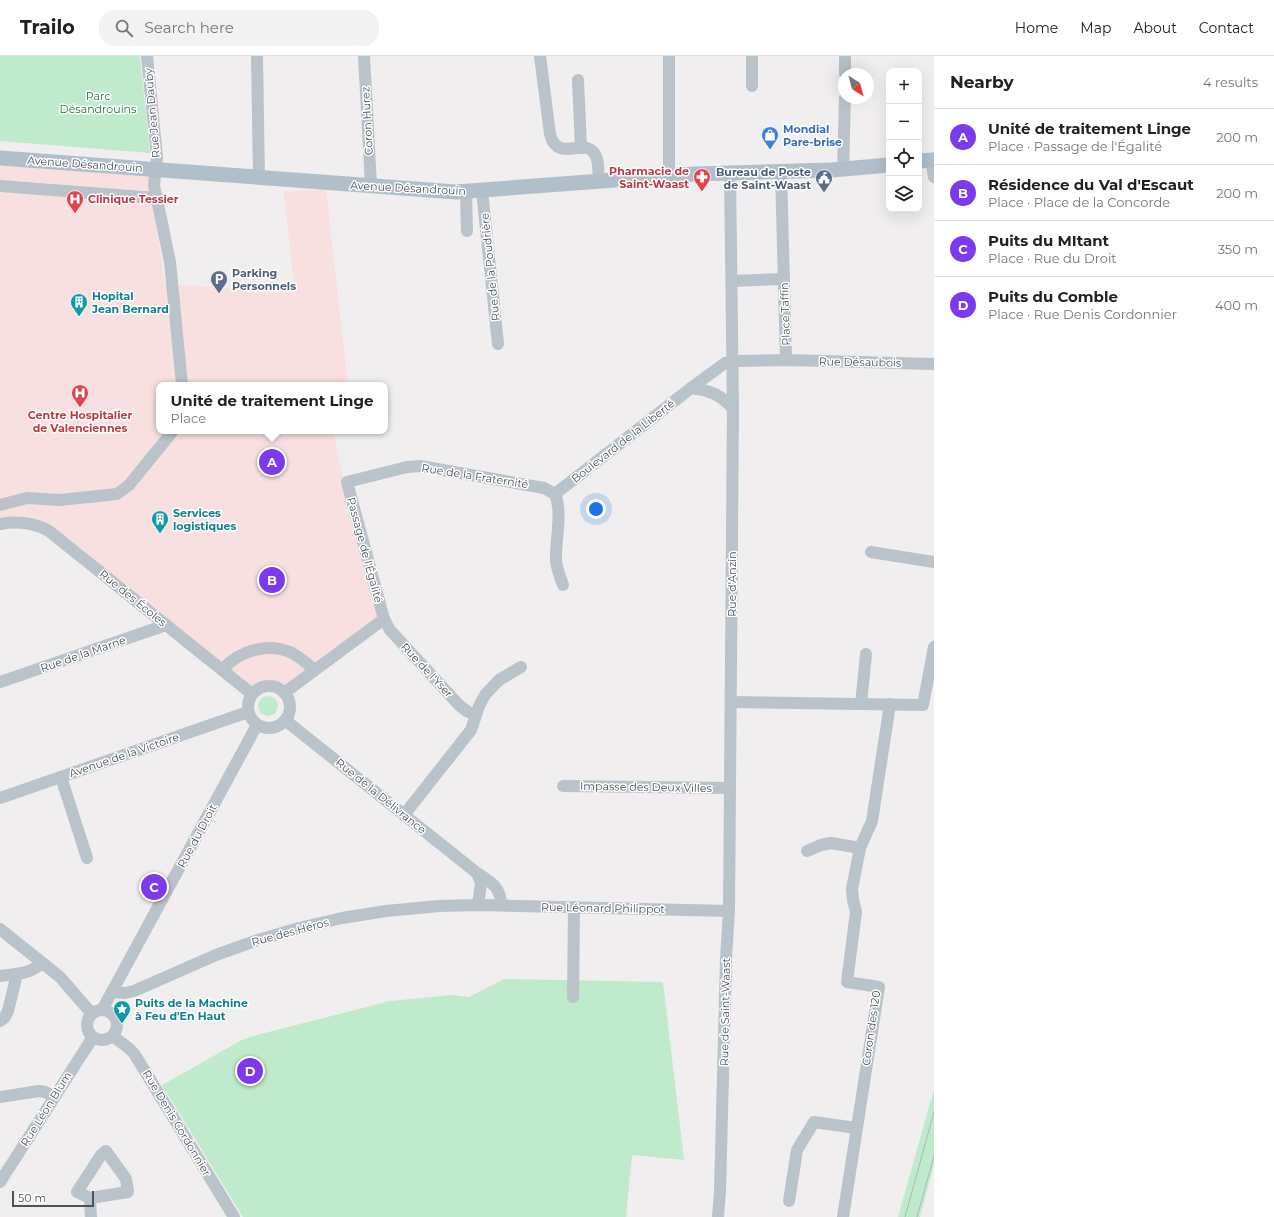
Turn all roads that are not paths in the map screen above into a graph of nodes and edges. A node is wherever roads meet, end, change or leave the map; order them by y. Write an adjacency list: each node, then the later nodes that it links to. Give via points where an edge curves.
1 (147, 56): 17 (street, Rue Jean Dauby, via 157,150)
2 (257, 56): 22 (street)
3 (364, 56): 25 (street, Coron Hurez)
4 (540, 56): 12 (street, via 552,142 561,148)
5 (669, 56): 20 (street)
6 (752, 56): 10 (street)
7 (845, 56): 8 (street)
8 (845, 68)
9 (578, 80): 12 (street)
10 (752, 86)
11 (844, 104): 16 (street)
12 (581, 148): 23 (street, via 588,148 596,156)
13 (0, 158): 17 (main road, Avenue Désandrouin)
14 (928, 160): 21 (street)
15 (886, 165): 16 (main road, Avenue Désandrouin)
16 (843, 169): 18 (main road, Avenue Désandrouin)
17 (156, 170): 22 (main road, Avenue Désandrouin); 28 (street, Rue Jean Dauby)
18 (781, 171): 19 (main road, Avenue Désandrouin); 30 (street, Place Taffin)
19 (730, 173): 20 (main road, Avenue Désandrouin); 31 (street)
20 (670, 176): 23 (main road, Avenue Désandrouin)
21 (934, 177)
22 (259, 178): 25 (main road, Avenue Désandrouin)
23 (599, 182): 26 (main road, Avenue Désandrouin)
24 (0, 186): 28 (street)
25 (371, 186): 27 (main road, Avenue Désandrouin)
26 (482, 191): 27 (main road, Avenue Désandrouin); 32 (street, Rue de la Poudrière)
27 (466, 192): 29 (street)
28 (156, 198): 36 (street, Rue Jean Dauby, via 170,262 172,340)
29 (467, 231)
30 (784, 279): 31 (street); 33 (street, Place Taffin)
31 (732, 281): 34 (street)
32 (498, 344)
33 (786, 360): 34 (street, Place Taffin); 35 (street, Rue Désaubois)
34 (733, 361): 37 (street, Boulevard de la Liberté, via 725,363); 38 (street, Rue d'Anzin)
35 (934, 364)
36 (181, 382)
37 (691, 388): 38 (street, via 717,394); 41 (street, Boulevard de la Liberté)
38 (733, 409): 57 (street, Rue d'Anzin)
39 (171, 434): 42 (street, via 129,485 116,494 60,500 27,498)
40 (347, 482): 41 (street, Rue de la Fraternité, via 420,466 544,488); 47 (street, Passage de l'Égalité)
41 (555, 494): 46 (street, via 558,509 556,561)
42 (0, 505)
43 (3, 524): 48 (street, Rue des Écoles, via 29,523 49,531)
44 (871, 552): 45 (street)
45 (934, 562)
46 (562, 585)
47 (384, 619): 53 (street); 61 (street, Rue de l'Yser, via 390,630 459,704)
48 (166, 625): 52 (street, Rue des Écoles); 54 (street, Rue de la Marne)
49 (934, 647): 59 (street, via 923,705)
50 (866, 654): 58 (street)
51 (521, 667): 61 (street, via 494,684)
52 (222, 670): 53 (street, via 234,658 253,649 272,648 293,654); 56 (street, Rue des Écoles)
53 (315, 670): 55 (street)
54 (0, 682)
55 (284, 693): 56 (street, via 268,686 259,688); 62 (street, via 290,706)
56 (252, 694): 60 (street)
57 (731, 702): 58 (street); 66 (street, Rue d'Anzin)
58 (861, 704): 59 (street)
59 (890, 704): 70 (street, Coron des 120, via 872,821)
60 (248, 712): 63 (street); 64 (street, Avenue de la Victoire)
61 (476, 715): 69 (street, via 471,730)
62 (285, 720): 63 (street, via 273,727); 69 (street, Rue de la Délivrance)
63 (257, 725): 82 (street, Rue du Droit)
64 (61, 777): 67 (street, Avenue de la Victoire); 72 (street)
65 (563, 786): 66 (street, Impasse des Deux Villes)
66 (730, 788): 68 (street, Rue d'Anzin)
67 (0, 798)
68 (730, 808): 77 (street, Rue de Saint-Waast)
69 (404, 815): 73 (street, Rue de la Délivrance)
70 (860, 848): 71 (street, via 831,843); 90 (street, Coron des 120, via 852,889 856,912 847,982 879,987)
71 (807, 851)
72 (87, 858)
73 (477, 873): 74 (street, via 482,886); 75 (street, Rue de la Délivrance, via 496,888 500,894)
74 (478, 905): 75 (street, Rue Léonard Philippot); 82 (street, Rue des Héros, via 394,910 299,928 216,955 140,989 125,993)
75 (501, 905): 76 (street, Rue Léonard Philippot)
76 (574, 907): 77 (street, Rue Léonard Philippot); 83 (street)
77 (729, 911): 96 (street, Rue de Saint-Waast)
78 (0, 928): 79 (street)
79 (42, 963): 80 (street, via 32,970); 84 (street)
80 (17, 974): 81 (street); 85 (street, via 8,1011)
81 (0, 976)
82 (112, 992): 84 (street, Rue du Droit)
83 (573, 997)
84 (97, 1012): 86 (street, via 110,1012 115,1018 117,1028); 87 (street, via 88,1020 87,1026)
85 (0, 1021)
86 (113, 1036): 87 (street, via 104,1040); 95 (street, Rue Denis Cordonnier, via 130,1048 135,1055)
87 (92, 1037): 88 (street, Rue Léon Blum)
88 (54, 1096): 89 (street, via 39,1091); 91 (street, Rue Léon Blum)
89 (0, 1097)
90 (856, 1128): 93 (street, via 814,1122 798,1150); 97 (street, Coron des 120)
91 (0, 1182)
92 (90, 1198): 94 (street)
93 (790, 1201)
94 (91, 1217)
95 (234, 1217)
96 (718, 1217)
97 (843, 1217)

